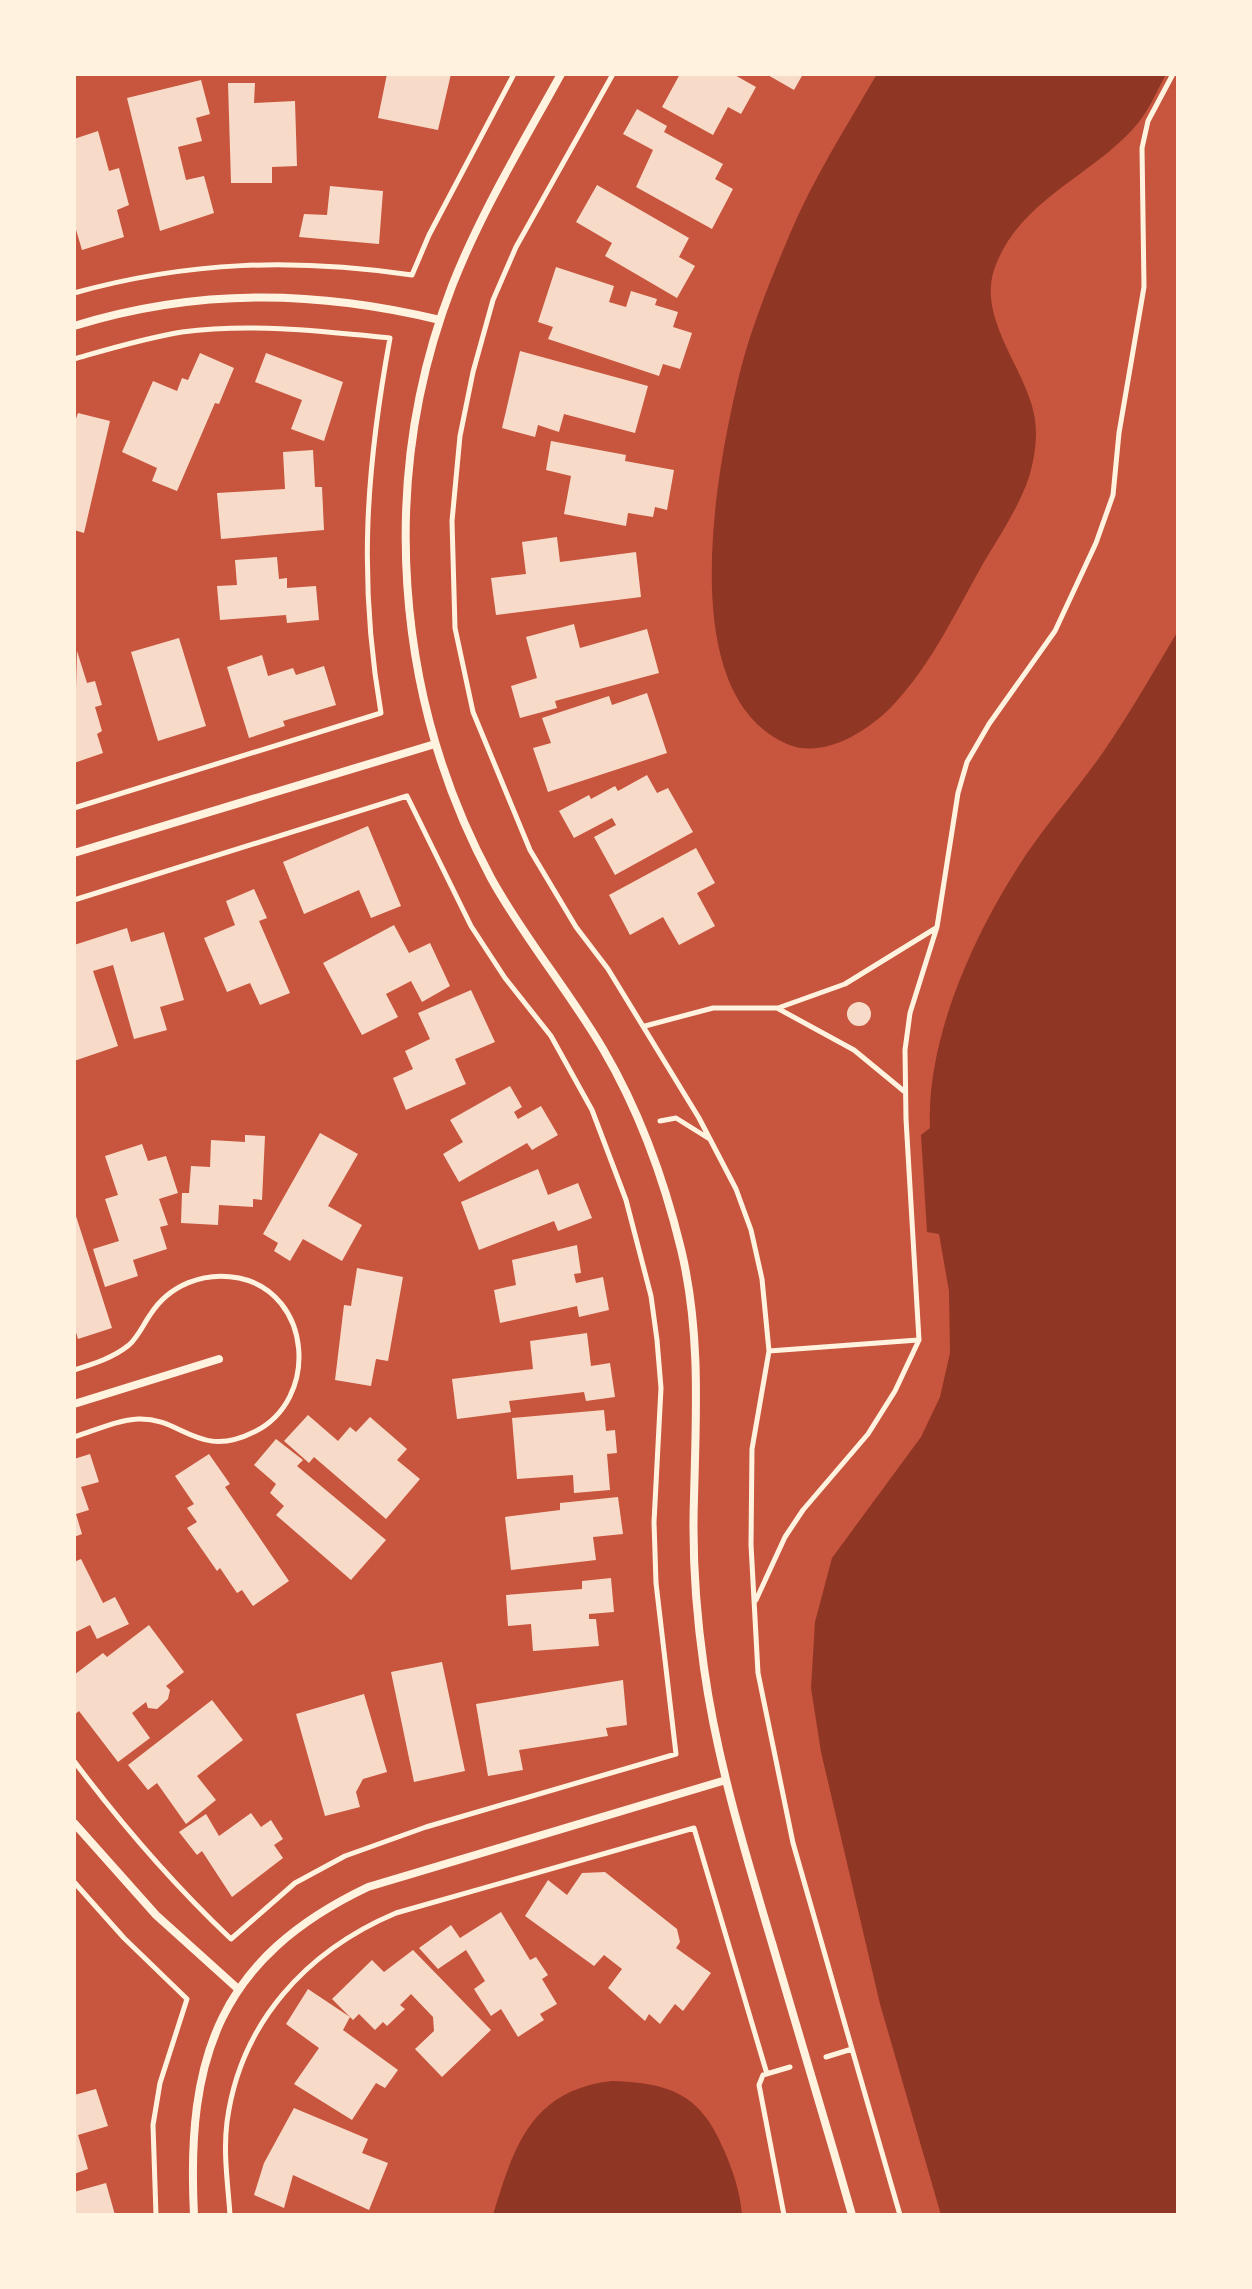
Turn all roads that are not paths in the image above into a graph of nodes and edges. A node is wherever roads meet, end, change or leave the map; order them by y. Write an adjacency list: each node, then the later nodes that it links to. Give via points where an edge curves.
1 (561, 74): 2 (street, via 478,227)
2 (440, 320): 3 (street, via 314,296 246,297 182,303); 4 (street, via 411,443 406,554 416,667)
3 (74, 326)
4 (435, 744): 5 (street); 8 (street, via 493,881 601,1045 665,1189 693,1315 698,1385 697,1615)
5 (74, 853)
6 (219, 1359): 7 (street)
7 (74, 1404)
8 (726, 1780): 10 (street, via 368,1887 325,1908 289,1935); 12 (street)
9 (74, 1823): 10 (street, via 156,1915)
10 (237, 1988): 11 (street, via 206,2059 195,2113)
11 (194, 2215)
12 (852, 2215)

